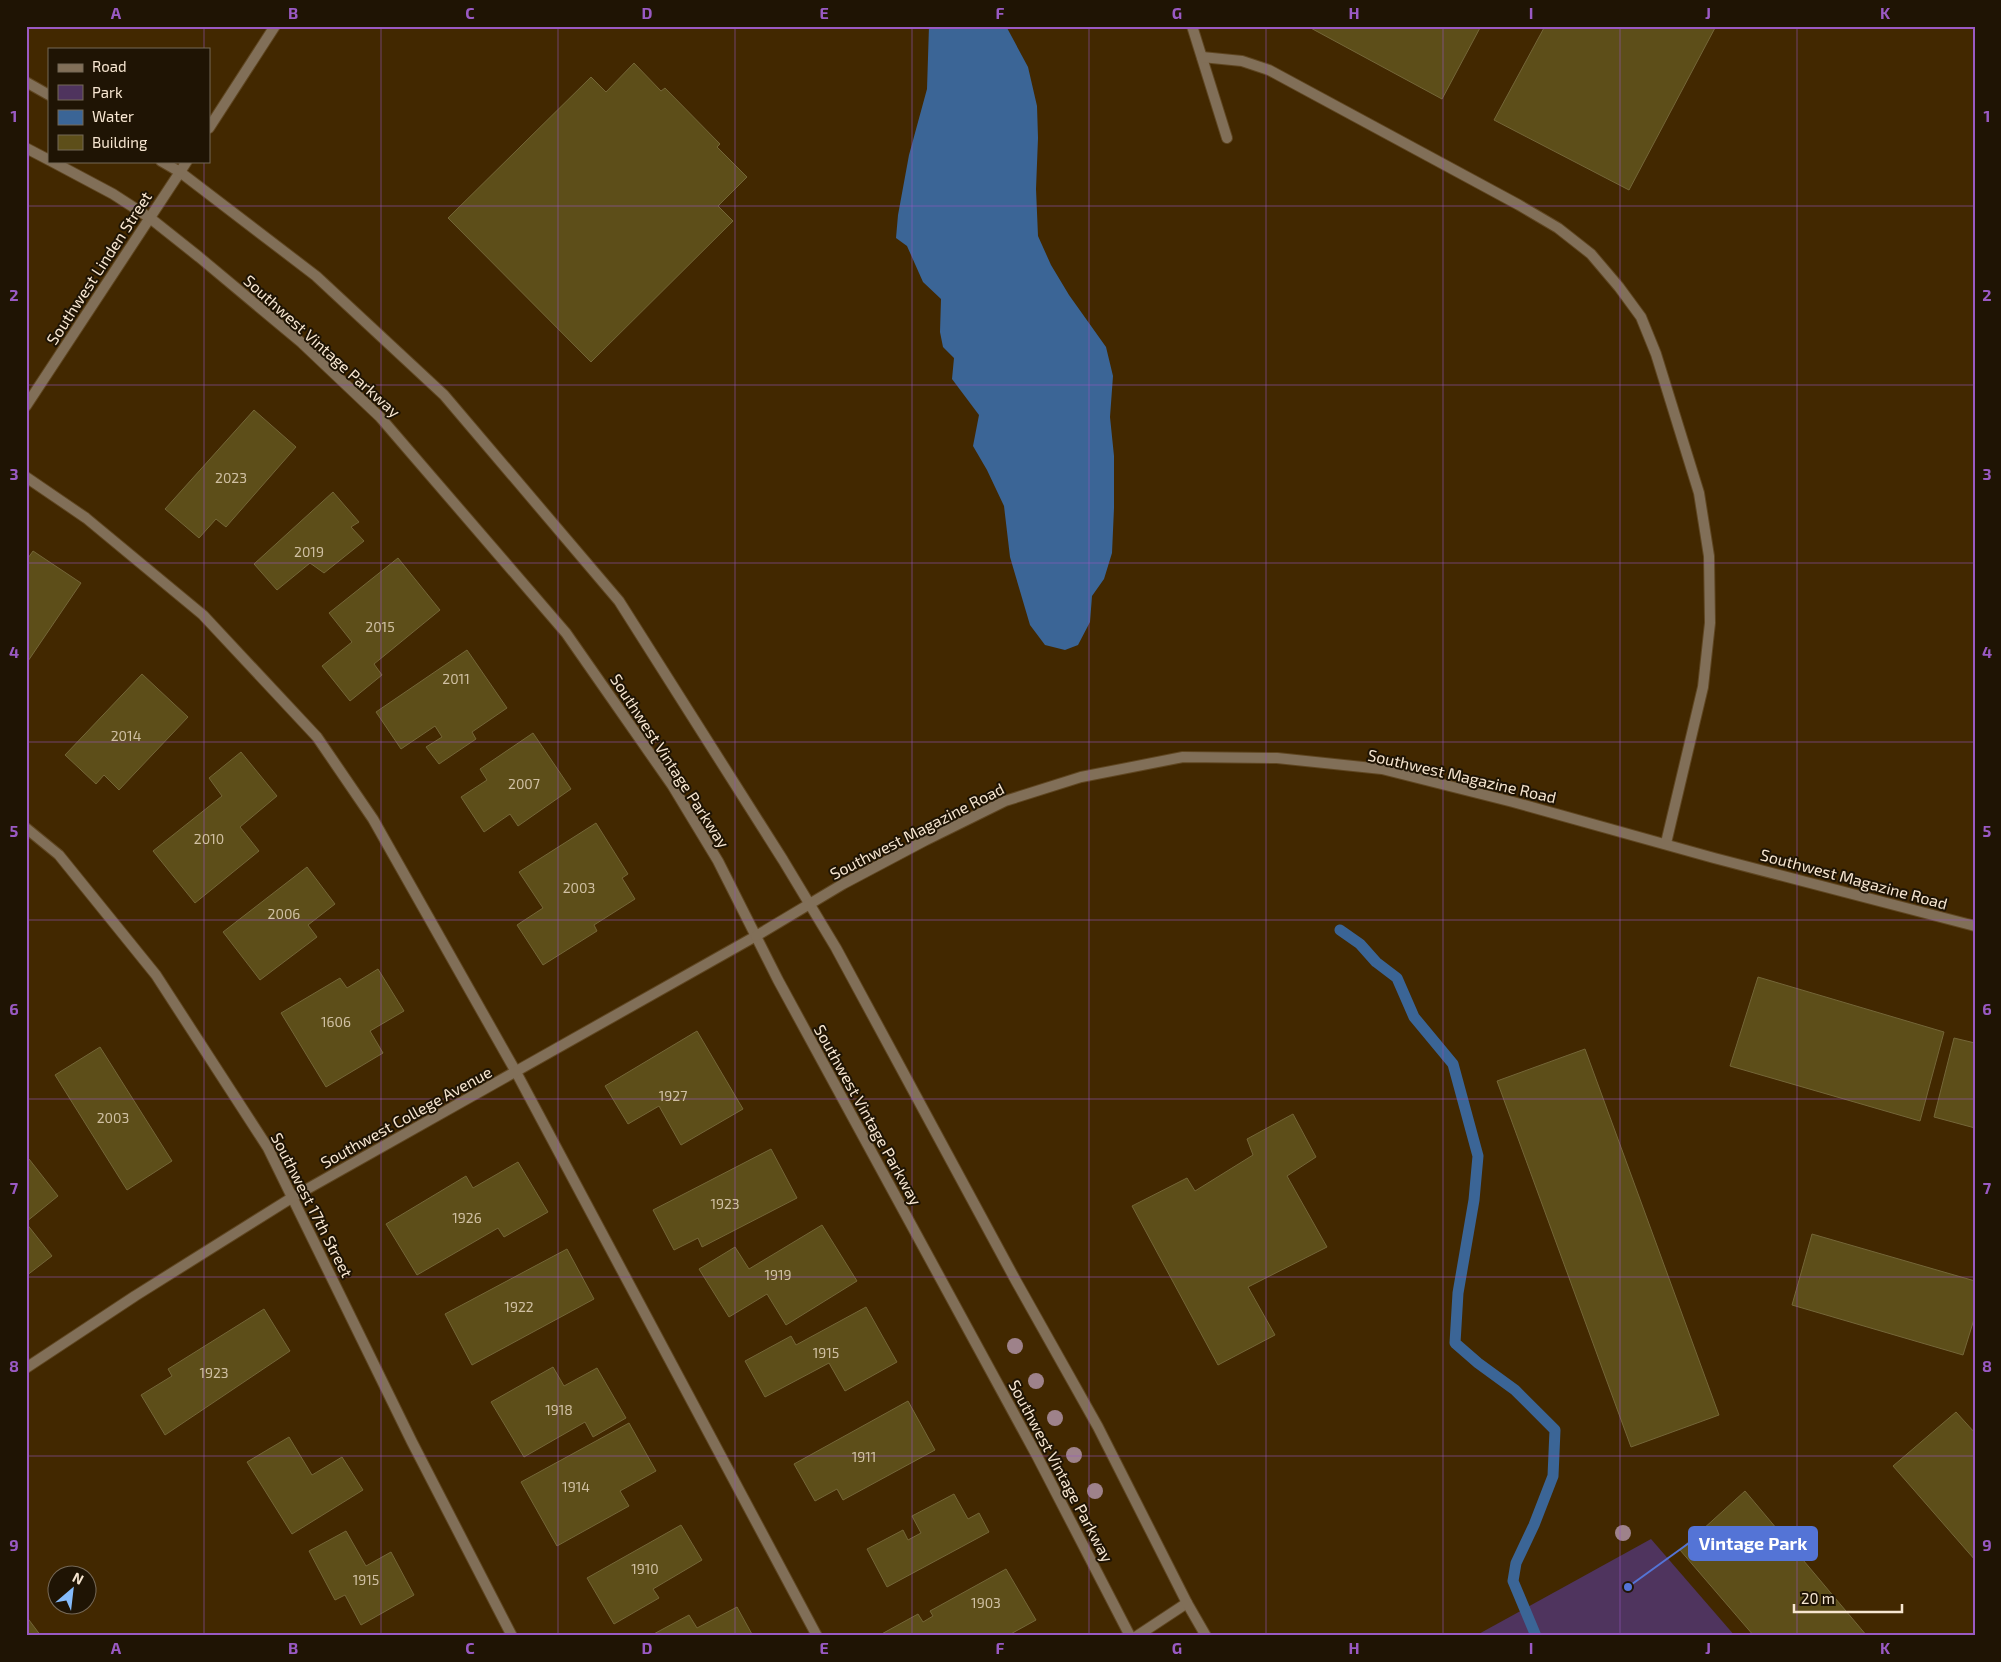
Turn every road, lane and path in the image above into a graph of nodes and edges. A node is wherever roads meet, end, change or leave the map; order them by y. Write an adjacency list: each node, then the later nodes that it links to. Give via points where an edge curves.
1 (276, 26): 6 (street)
2 (1192, 26): 3 (street)
3 (1202, 57): 7 (street); 18 (street, via 1242,61 1269,70 1558,228 1592,254 1641,317 1656,354 1699,493 1709,556 1710,623 1703,687)
4 (26, 82): 5 (street)
5 (48, 94)
6 (210, 126)
7 (1227, 138)
8 (26, 148): 9 (street, Southwest Vintage Parkway)
9 (48, 160)
10 (52, 162): 14 (street, Southwest Vintage Parkway)
11 (163, 162): 13 (street)
12 (186, 162): 13 (street, Southwest Linden Street)
13 (180, 172): 14 (street, Southwest Linden Street); 19 (street, via 316,276 444,395 619,601)
14 (150, 218): 15 (street, Southwest Linden Street); 21 (street, Southwest Vintage Parkway, via 302,344 380,417 566,633 672,785 725,874)
15 (26, 406)
16 (26, 477): 22 (street, via 86,518 203,615 317,738 373,819)
17 (26, 828): 23 (street, Southwest 17th Street, via 59,855 156,975 268,1148)
18 (1666, 843): 19 (street, Southwest Magazine Road, via 1382,770 1278,758 1182,757 1081,777 1005,801); 20 (street, Southwest Magazine Road)
19 (810, 903): 21 (street, Southwest Magazine Road); 25 (street, via 1098,1427)
20 (1975, 926)
21 (756, 936): 22 (street, Southwest College Avenue); 28 (street, Southwest Vintage Parkway, via 1037,1456)
22 (516, 1072): 23 (street, Southwest College Avenue); 27 (street)
23 (293, 1197): 24 (street, Southwest College Avenue); 26 (street, Southwest 17th Street, via 412,1442)
24 (26, 1368)
25 (1187, 1603): 29 (street); 30 (street)
26 (512, 1636)
27 (817, 1636)
28 (1130, 1636)
29 (1136, 1636)
30 (1206, 1636)

